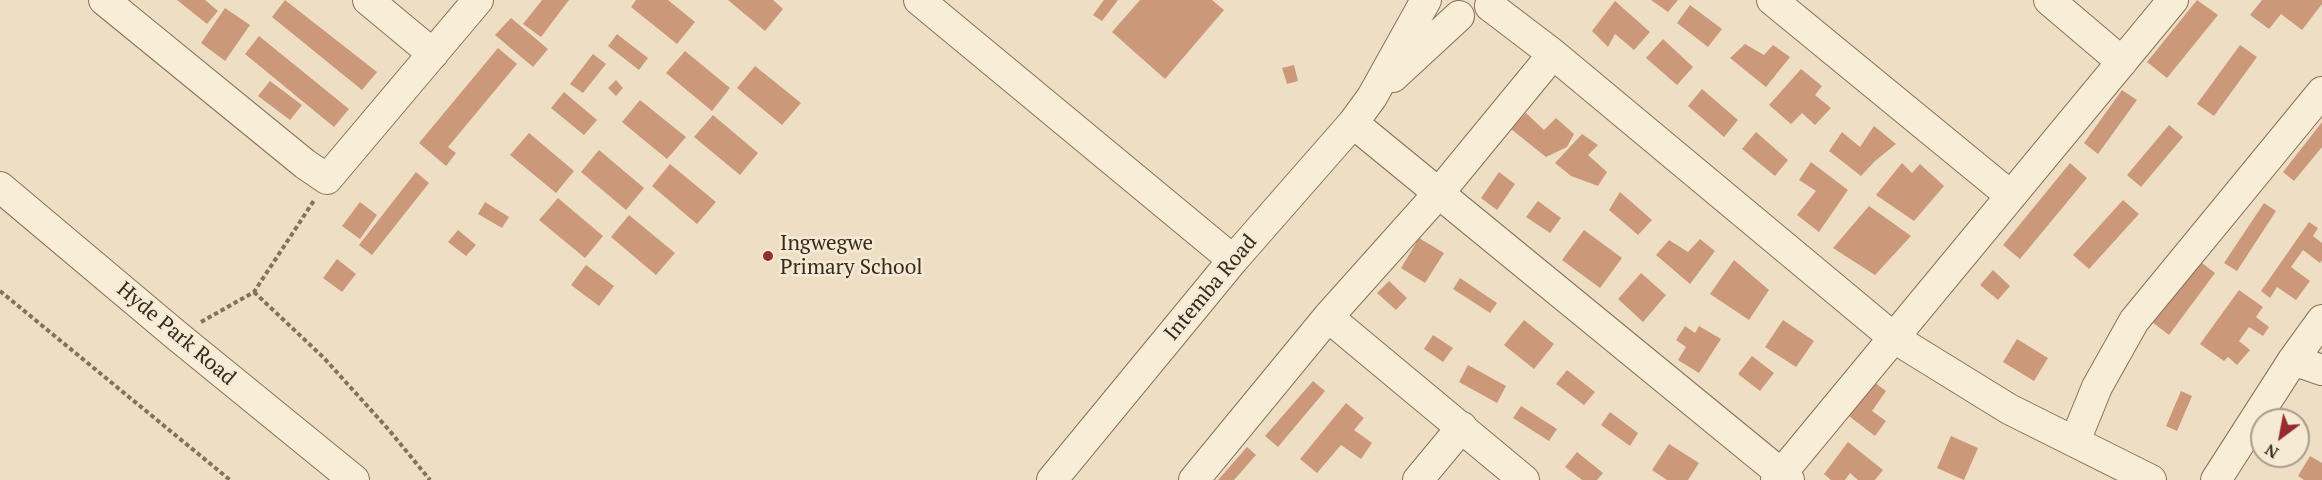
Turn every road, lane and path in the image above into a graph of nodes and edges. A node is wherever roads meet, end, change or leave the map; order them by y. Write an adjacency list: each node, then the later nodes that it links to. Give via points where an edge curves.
1 (105, 0): 17 (street)
2 (368, 0): 11 (street)
3 (478, 0): 11 (street)
4 (919, 0): 21 (street)
5 (1426, 0): 15 (street)
6 (1772, 0): 20 (street)
7 (2049, 0): 13 (street)
8 (2173, 0): 13 (street)
9 (1492, 3): 10 (street, via 1476,15); 12 (street)
10 (1448, 8): 15 (street)
11 (433, 54): 17 (street)
12 (1553, 54): 19 (street); 27 (street)
13 (2122, 62): 20 (street)
14 (2322, 92): 31 (street, via 2134,321 2097,387)
15 (1372, 97): 16 (street, Intemba Road)
16 (1353, 123): 19 (street); 21 (street, Intemba Road)
17 (327, 179): 23 (path)
18 (0, 187): 26 (street, Hyde Park Road)
19 (1438, 194): 24 (street); 32 (street)
20 (2011, 196): 27 (street)
21 (1233, 260): 36 (street, Intemba Road)
22 (0, 291): 33 (path)
23 (254, 292): 26 (path); 35 (path, via 324,358)
24 (1328, 317): 30 (street); 37 (street)
25 (2322, 320): 28 (street)
26 (176, 335): 34 (street, Hyde Park Road)
27 (1894, 338): 31 (street, via 2009,409); 32 (street)
28 (2293, 360): 29 (street); 41 (street)
29 (2322, 370)
30 (1462, 428): 38 (street); 39 (street)
31 (2075, 441): 40 (street)
32 (1782, 478)
33 (230, 480)
34 (354, 480)
35 (430, 480)
36 (1052, 480)
37 (1194, 480)
38 (1418, 480)
39 (1524, 480)
40 (2151, 480)
41 (2216, 480)

